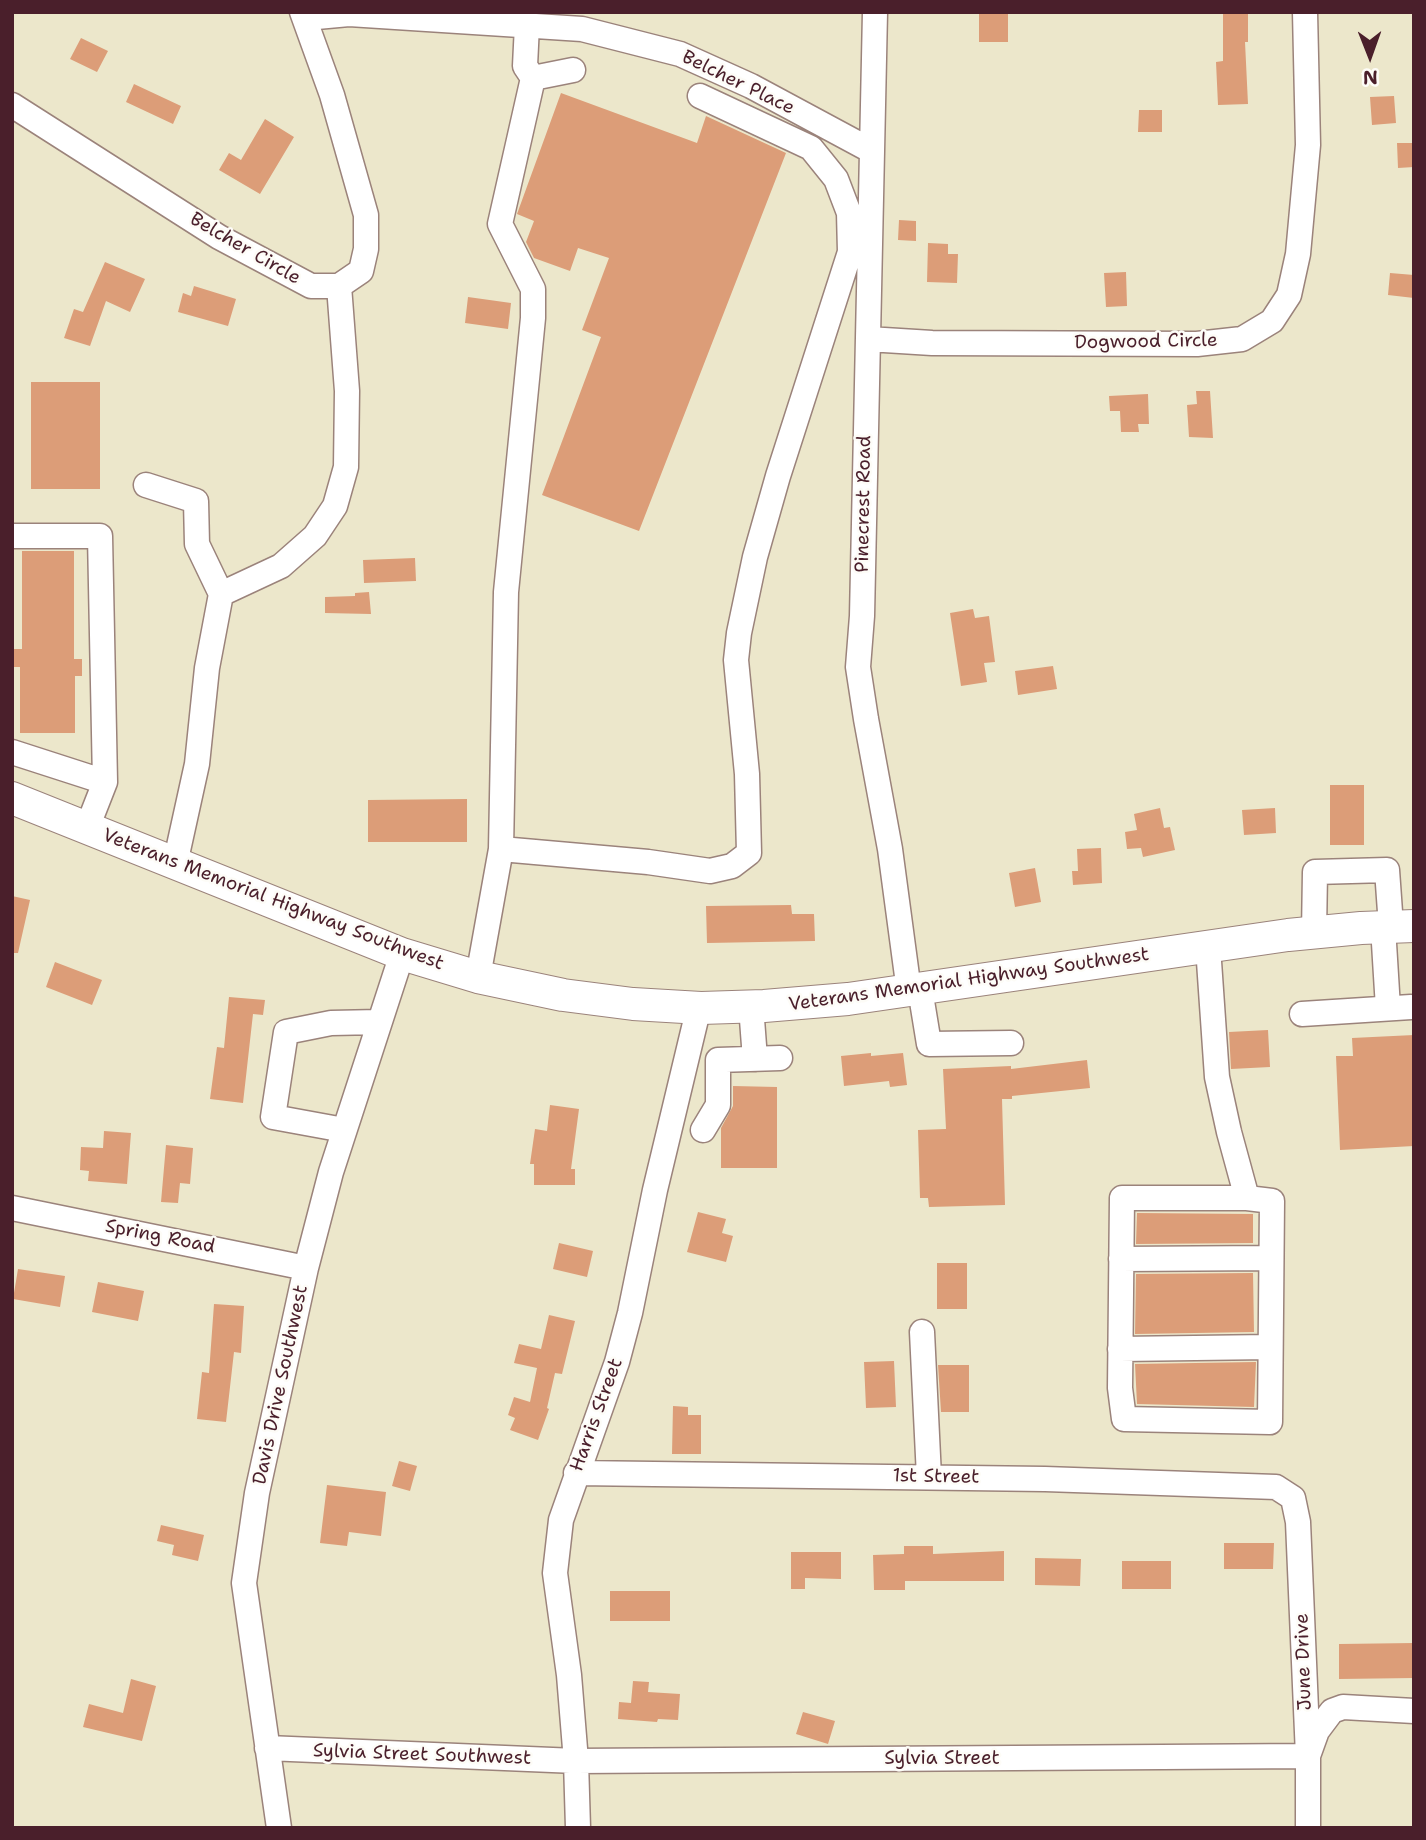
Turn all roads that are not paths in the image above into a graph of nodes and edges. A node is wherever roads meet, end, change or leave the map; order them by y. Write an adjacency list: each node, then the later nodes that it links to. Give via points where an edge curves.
1 (875, 12): 9 (street, Pinecrest Road)
2 (1306, 12): 11 (street, Dogwood Circle, via 1308,145 1298,254 1289,295 1272,321 1242,339 1197,344)
3 (304, 15): 4 (street, Belcher Place); 10 (street, via 366,215 361,271)
4 (527, 25): 5 (street, Belcher Place, via 582,29 680,54); 7 (street, via 526,66)
5 (710, 68): 9 (street, Belcher Place); 19 (street, via 698,102 811,148 836,179 849,213 850,252 778,476 739,633 736,660 749,853 732,866 710,871)
6 (573, 70): 7 (street)
7 (533, 79): 19 (street, via 500,224 533,289 506,592)
8 (12, 104): 10 (street, Belcher Circle, via 219,237 311,286)
9 (870, 150): 11 (street, Pinecrest Road)
10 (339, 286): 14 (street, via 347,391 346,467 335,506 316,536 281,566)
11 (868, 339): 26 (street, Pinecrest Road, via 858,667)
12 (146, 485): 14 (street, via 196,501 197,544)
13 (12, 536): 16 (street, via 100,536)
14 (221, 594): 20 (street, via 207,668 197,764)
15 (14, 759): 16 (street)
16 (105, 782): 18 (street)
17 (12, 798): 18 (main road, Veterans Memorial Highway Southwest)
18 (87, 828): 20 (main road, Veterans Memorial Highway Southwest)
19 (501, 849): 25 (street)
20 (175, 864): 24 (main road, Veterans Memorial Highway Southwest)
21 (1396, 926): 22 (main road, Veterans Memorial Highway Southwest); 22 (street, via 1387,870 1315,872); 29 (street, via 1400,1007)
22 (1314, 933): 23 (main road, Veterans Memorial Highway Southwest)
23 (1208, 947): 26 (main road, Veterans Memorial Highway Southwest); 36 (street, via 1217,1077)
24 (402, 954): 25 (main road, Veterans Memorial Highway Southwest); 30 (street, Davis Drive Southwest)
25 (478, 977): 28 (main road, Veterans Memorial Highway Southwest, via 563,995)
26 (914, 990): 27 (main road, Veterans Memorial Highway Southwest); 31 (street, Pinecrest Road, via 929,1044)
27 (751, 1006): 28 (main road, Veterans Memorial Highway Southwest); 33 (street)
28 (701, 1007): 44 (street, Harris Street, via 620,1350)
29 (1302, 1014)
30 (379, 1022): 35 (street, Davis Drive Southwest); 35 (street, via 331,1023 286,1032 273,1117)
31 (1012, 1043)
32 (780, 1058): 33 (street)
33 (755, 1059): 34 (street, via 718,1060)
34 (717, 1080)
35 (344, 1130): 40 (street, Davis Drive Southwest)
36 (1247, 1198): 38 (street, via 1272,1201); 39 (street, via 1122,1198)
37 (12, 1208): 40 (street, Spring Road)
38 (1272, 1258): 39 (street); 42 (street)
39 (1121, 1259): 43 (street)
40 (306, 1268): 48 (street, Davis Drive Southwest, via 257,1493 244,1583)
41 (922, 1332): 45 (street)
42 (1270, 1347): 43 (street); 43 (street, via 1270,1422 1124,1419)
43 (1120, 1349)
44 (576, 1473): 45 (street, 1st Street); 50 (street, Harris Street, via 561,1520 555,1573)
45 (929, 1477): 46 (street, 1st Street, via 1276,1487)
46 (1293, 1498): 49 (street, June Drive, via 1298,1522)
47 (1414, 1711): 49 (street, via 1343,1707 1332,1711 1317,1731)
48 (268, 1748): 50 (street, Sylvia Street Southwest); 51 (street, Davis Drive Southwest)
49 (1308, 1756): 50 (street, Sylvia Street); 53 (street, June Drive)
50 (576, 1761): 52 (street, Harris Street)
51 (279, 1828)
52 (578, 1828)
53 (1308, 1828)

